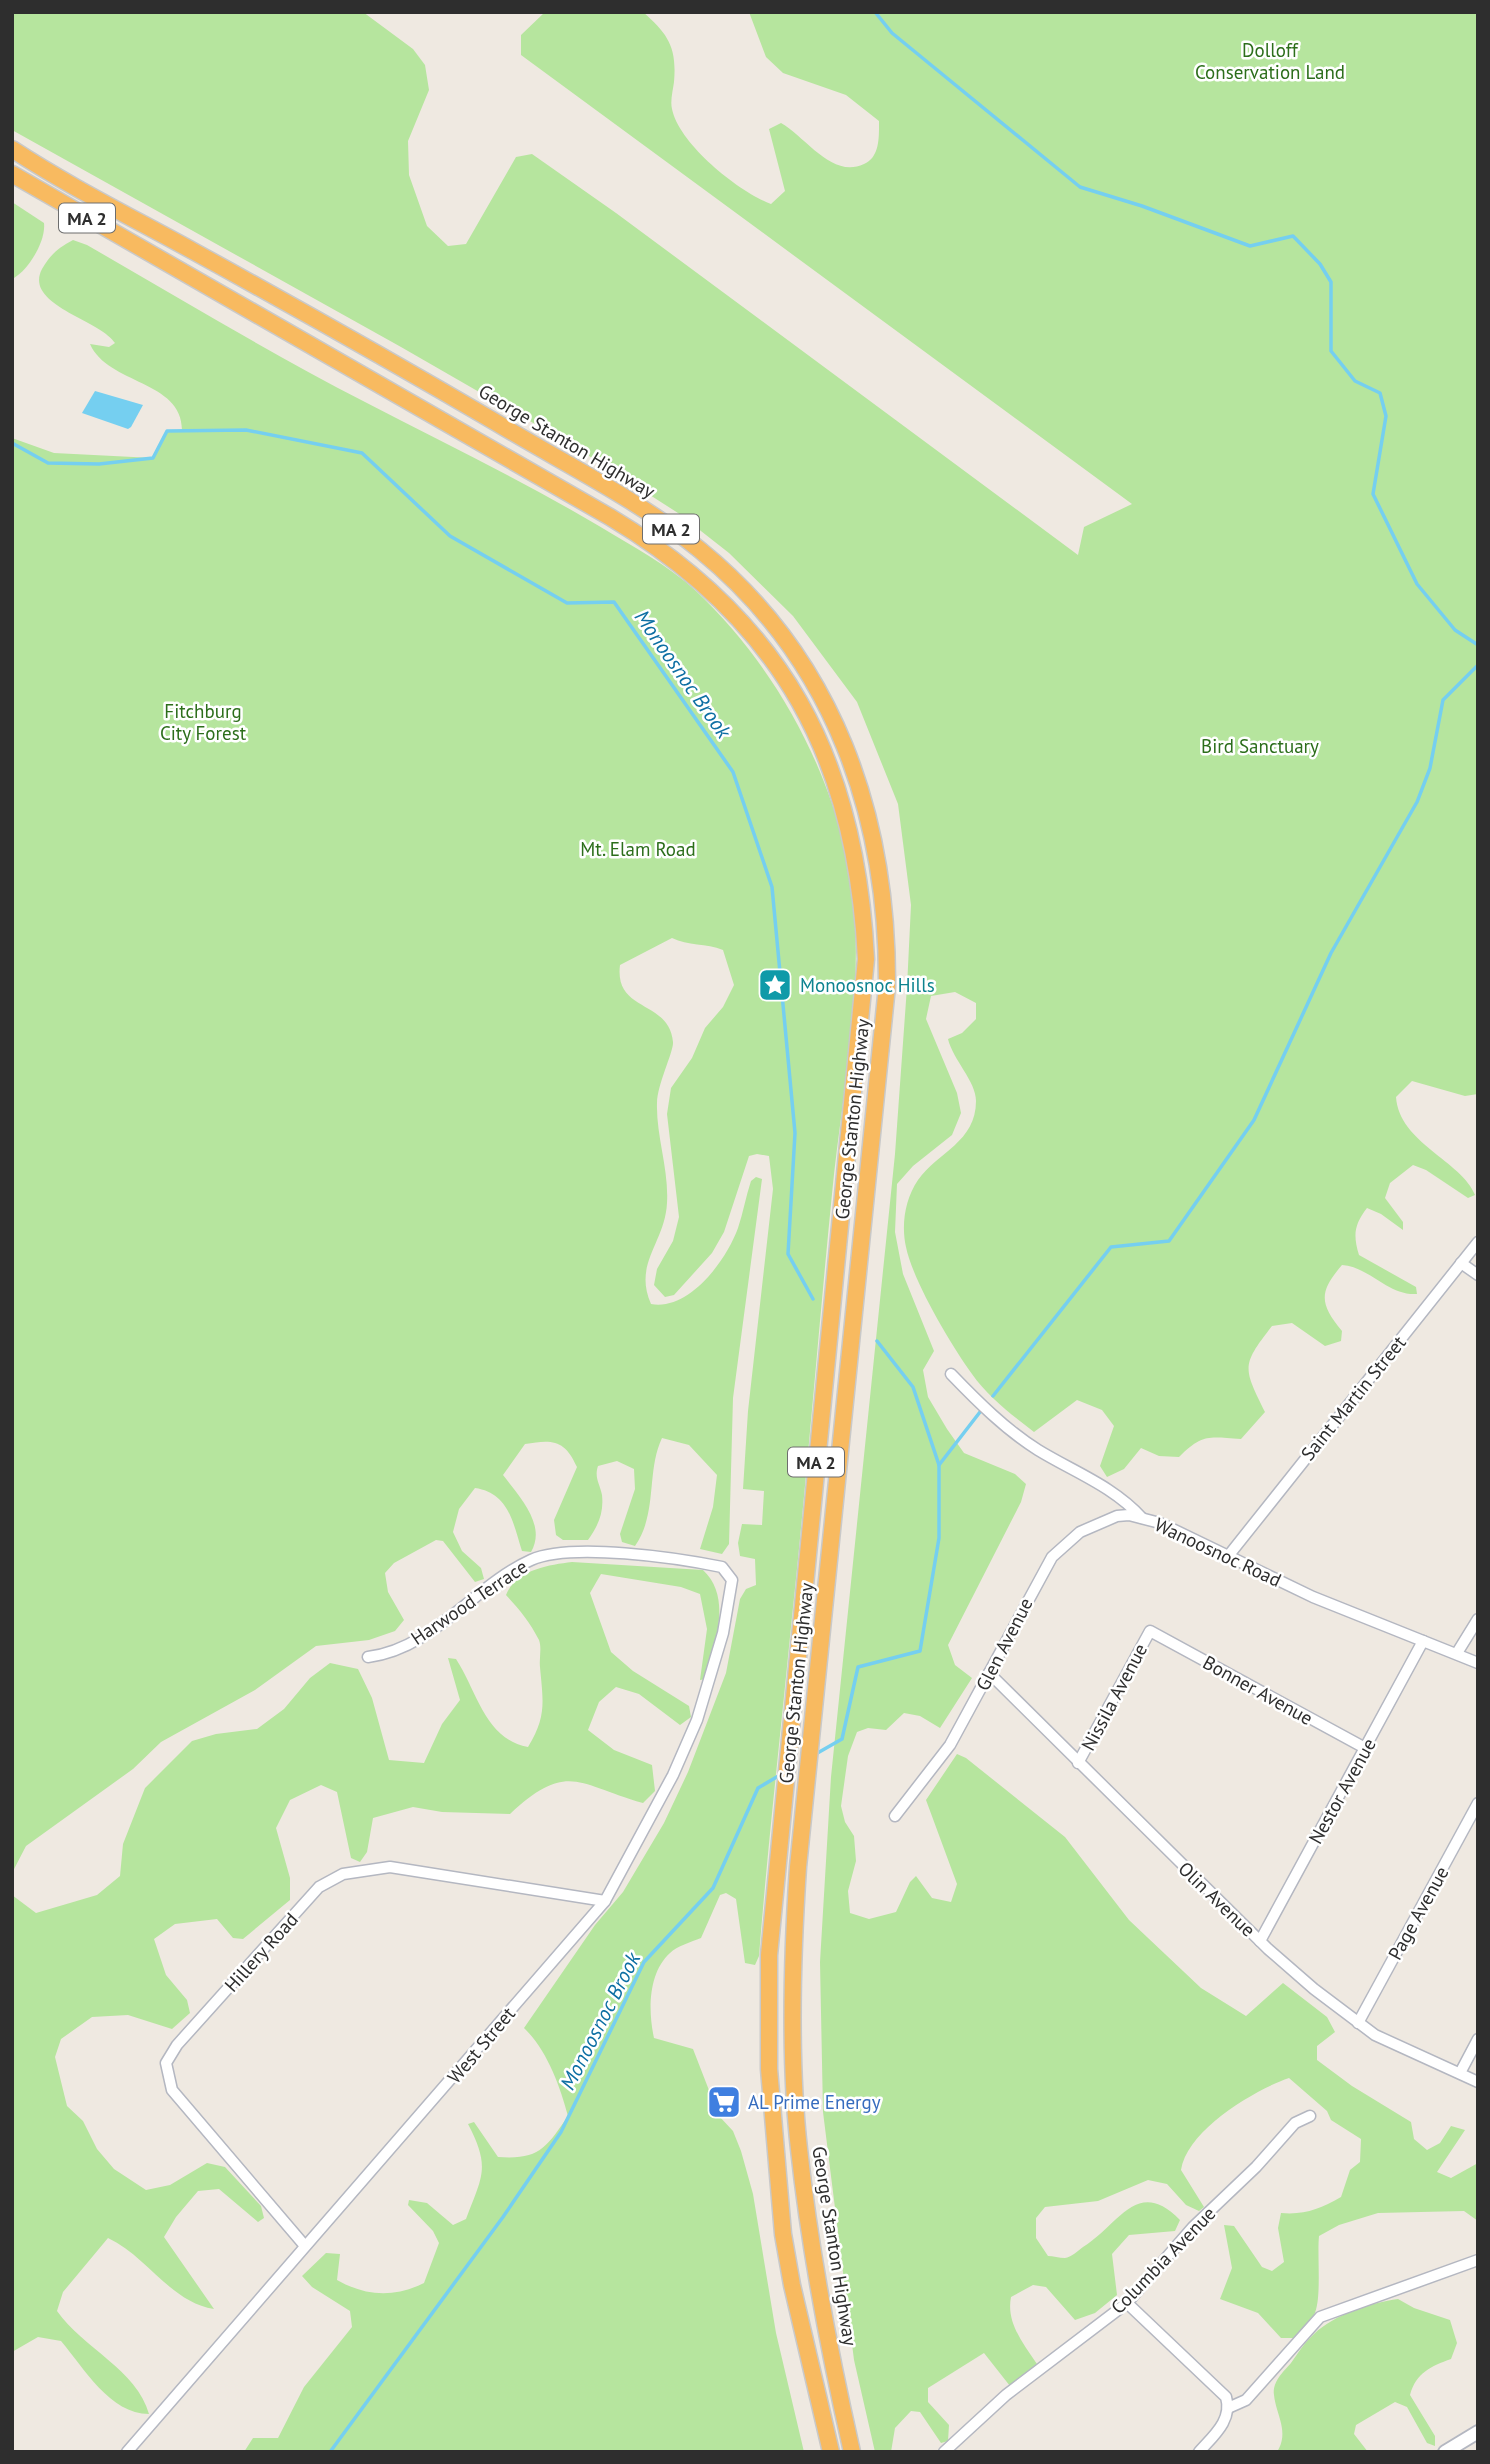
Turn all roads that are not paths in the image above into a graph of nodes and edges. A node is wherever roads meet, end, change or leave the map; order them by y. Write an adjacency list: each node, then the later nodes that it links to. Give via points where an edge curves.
1 (12, 149): 35 (highway, George Stanton Highway / MA 2, via 368,348 662,522 709,557 762,611 798,660 832,719 861,788 875,839 887,923 887,986 794,1924 796,2105 815,2271)
2 (12, 174): 34 (highway, George Stanton Highway / MA 2, via 404,396 660,549 707,585 754,636 786,680 819,739 839,789 852,841 866,959 769,1955 778,2189 792,2285)
3 (1478, 1242): 4 (street, Saint Martin Street)
4 (1461, 1263): 5 (street); 8 (street, Saint Martin Street)
5 (1478, 1275)
6 (951, 1374): 7 (street, Wanoosnoc Road, via 1015,1434 1125,1498)
7 (1143, 1518): 8 (street, Wanoosnoc Road); 16 (street, Glen Avenue, via 1122,1515 1099,1522 1058,1551 1034,1586)
8 (1229, 1555): 12 (street, Wanoosnoc Road, via 1313,1597)
9 (732, 1580): 14 (street, Harwood Terrace, via 722,1567 699,1562 599,1553 538,1557 516,1567 424,1635 391,1653); 21 (street, West Street, via 723,1633 697,1720 673,1775)
10 (1478, 1619): 13 (street)
11 (1150, 1631): 17 (street, Bonner Avenue); 18 (street, Nissila Avenue)
12 (1423, 1641): 13 (street, Wanoosnoc Road); 17 (street, Nestor Avenue)
13 (1457, 1653): 15 (street, Wanoosnoc Road)
14 (368, 1657)
15 (1478, 1663)
16 (989, 1673): 18 (street, Olin Avenue); 20 (street, Glen Avenue, via 950,1745)
17 (1365, 1748): 22 (street, Nestor Avenue)
18 (1079, 1763): 22 (street, Olin Avenue)
19 (1478, 1803): 23 (street, Page Avenue)
20 (895, 1816)
21 (605, 1901): 28 (street, West Street); 28 (street, Hillery Road, via 390,1867 343,1874 320,1887 177,2045 166,2063 172,2090)
22 (1260, 1941): 23 (street, Olin Avenue)
23 (1358, 2023): 25 (street, Olin Avenue)
24 (1478, 2039): 25 (street)
25 (1460, 2073): 26 (street, Olin Avenue)
26 (1478, 2081)
27 (1310, 2116): 30 (street, Columbia Avenue, via 1295,2123 1193,2227)
28 (305, 2246): 33 (street, West Street)
29 (1478, 2260): 31 (street, via 1320,2317 1246,2400)
30 (1127, 2303): 31 (street, via 1220,2389); 36 (street, Columbia Avenue, via 1006,2395)
31 (1228, 2408): 37 (street, via 1221,2427)
32 (1478, 2432): 38 (street)
33 (127, 2452)
34 (831, 2452)
35 (852, 2452)
36 (944, 2452)
37 (1199, 2452)
38 (1445, 2452)

